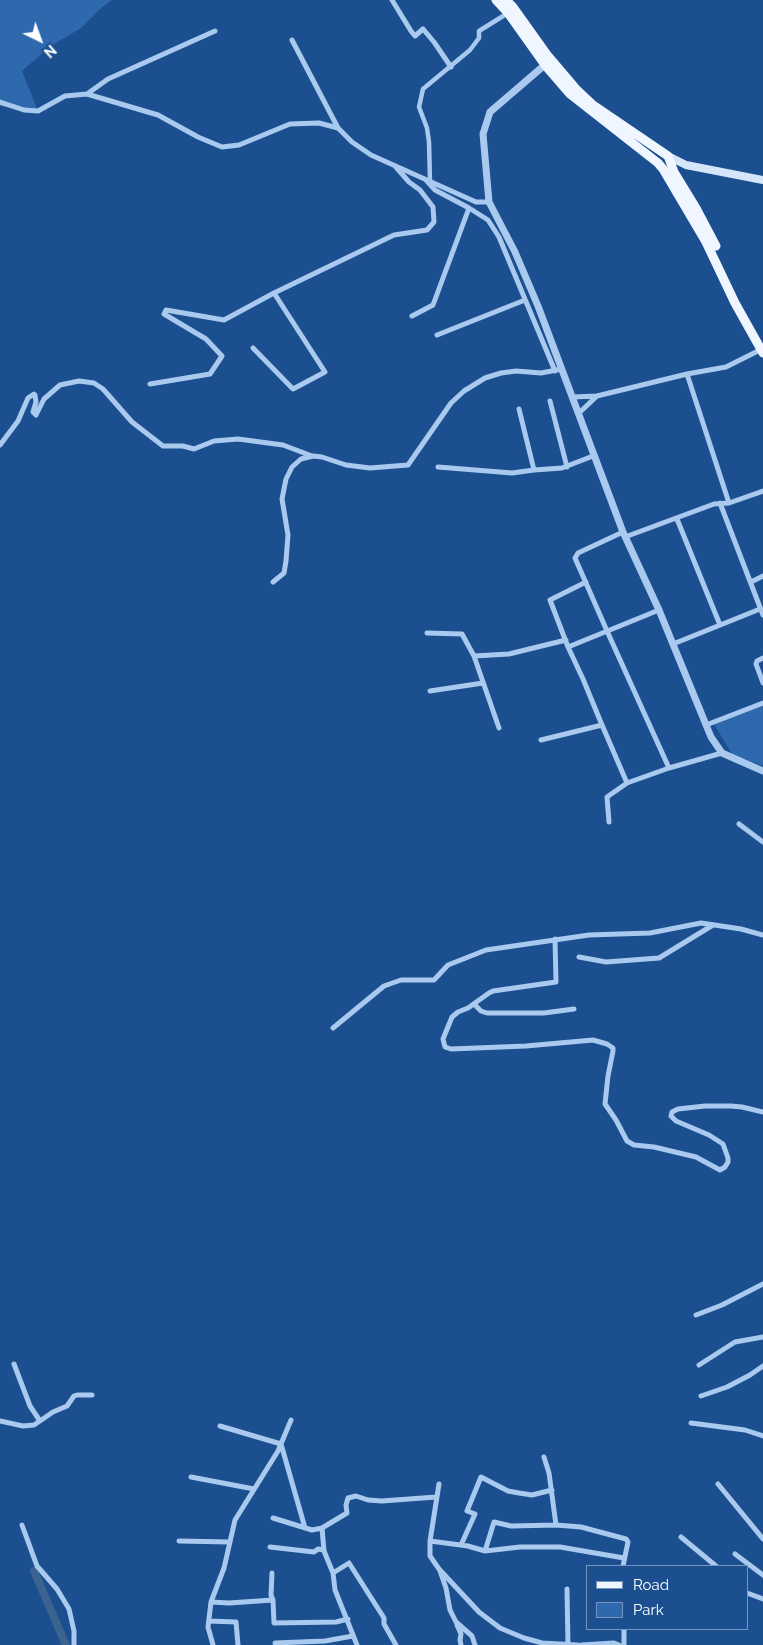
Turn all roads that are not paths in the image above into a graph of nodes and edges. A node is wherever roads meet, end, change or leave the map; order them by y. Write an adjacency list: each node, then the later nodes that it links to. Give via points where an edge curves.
1 (392, 0): 8 (street, via 415,36 423,29)
2 (496, 0): 4 (main road)
3 (506, 0): 7 (main road)
4 (508, 12): 7 (main road); 8 (street, via 479,32 479,38 470,50)
5 (215, 31): 9 (street, via 108,79)
6 (292, 40): 13 (street)
7 (548, 62): 12 (main road, via 570,94); 20 (street, via 490,112 483,134)
8 (451, 67): 19 (street, via 423,89 421,98 420,107 429,142)
9 (87, 94): 11 (street, via 65,96 38,111); 13 (street, via 158,115 198,138 222,147 240,145 290,124 319,123)
10 (0, 96): 11 (street)
11 (3, 103)
12 (598, 113): 14 (main road); 15 (main road)
13 (338, 128): 16 (street, via 370,155)
14 (668, 156): 17 (main road); 18 (main road, via 686,164)
15 (658, 163): 17 (main road); 24 (main road)
16 (395, 166): 19 (street); 22 (street, via 433,207 434,222 427,230 394,235)
17 (674, 172): 24 (main road, via 718,251)
18 (763, 180)
19 (428, 181): 20 (street, via 476,202); 21 (street, via 435,190)
20 (488, 202): 29 (street, via 515,252)
21 (469, 208): 23 (street, via 488,220 499,237); 25 (street, via 433,305)
22 (274, 293): 28 (street, via 325,372 293,389); 31 (street, via 224,320 166,310 164,314 206,339 222,356 210,374)
23 (525, 300): 26 (street); 29 (street)
24 (738, 301): 27 (main road)
25 (412, 316)
26 (437, 336)
27 (762, 346): 30 (street, via 726,367)
28 (253, 348)
29 (558, 370): 33 (street); 38 (street, via 501,374 485,378 464,391 451,403 408,465 370,468)
30 (687, 374): 32 (street); 45 (street)
31 (150, 384)
32 (597, 396): 33 (street); 36 (street)
33 (573, 397): 36 (street)
34 (550, 401): 41 (street)
35 (519, 408): 42 (street)
36 (578, 414): 39 (street)
37 (0, 445): 38 (street, via 18,421 28,398 35,395 33,412 36,415 44,399 60,385 79,381 94,383 103,389 132,422 163,446 194,449 214,441 238,439 283,445)
38 (313, 456): 49 (street, via 292,467 286,479 282,500 288,535 286,561 284,573)
39 (593, 456): 41 (street); 47 (street)
40 (438, 467): 42 (street, via 512,473)
41 (567, 467): 42 (street)
42 (534, 470)
43 (763, 491): 45 (street)
44 (720, 503): 45 (street); 46 (street); 51 (street)
45 (729, 503)
46 (676, 519): 47 (street); 55 (street)
47 (624, 534): 50 (street, via 576,555); 53 (street)
48 (763, 576): 51 (street)
49 (272, 582)
50 (586, 582): 56 (street); 58 (street, via 550,600)
51 (750, 582): 52 (street)
52 (760, 609): 54 (street); 55 (street)
53 (659, 610): 56 (street); 59 (street)
54 (763, 615)
55 (720, 625): 59 (street)
56 (607, 631): 60 (street); 72 (street)
57 (427, 633): 61 (street, via 462,634)
58 (566, 640): 60 (street); 61 (street, via 509,654)
59 (673, 644): 68 (street)
60 (568, 647): 67 (street)
61 (474, 656): 63 (street)
62 (763, 658): 64 (street, via 756,664)
63 (483, 683): 65 (street); 69 (street)
64 (763, 683)
65 (430, 692)
66 (763, 703): 68 (street)
67 (602, 725): 70 (street); 74 (street)
68 (706, 725): 71 (street)
69 (499, 728)
70 (541, 740)
71 (722, 753): 72 (street); 73 (street)
72 (669, 768): 74 (street)
73 (763, 771)
74 (627, 783): 75 (street, via 608,797)
75 (609, 822)
76 (739, 824): 77 (street)
77 (763, 842)
78 (713, 925): 79 (street); 80 (street, via 701,923 650,933); 81 (street, via 659,958 606,962)
79 (763, 934)
80 (555, 940): 82 (street, via 556,982 493,990); 84 (street, via 486,950 448,965 434,980 401,980 384,986)
81 (579, 957)
82 (474, 1004): 83 (street, via 487,1013); 85 (street, via 452,1017 443,1039 446,1048 593,1040 610,1046 613,1051 605,1104 627,1141 634,1145 696,1157 720,1170 728,1162 724,1144 676,1121 671,1116 672,1112 705,1106 742,1107)
83 (574, 1009)
84 (333, 1028)
85 (763, 1112)
86 (763, 1284): 87 (street)
87 (696, 1316)
88 (763, 1337): 90 (street, via 736,1342)
89 (14, 1364): 96 (street, via 30,1406)
90 (699, 1365)
91 (763, 1366): 93 (street, via 727,1387)
92 (92, 1396): 96 (street, via 74,1396 67,1406)
93 (701, 1396)
94 (291, 1420): 100 (street)
95 (0, 1421): 96 (street, via 23,1426)
96 (40, 1421)
97 (691, 1423): 99 (street)
98 (220, 1426): 100 (street)
99 (762, 1435)
100 (281, 1444): 105 (street); 111 (street)
101 (544, 1457): 106 (street)
102 (191, 1477): 105 (street)
103 (439, 1484): 107 (street)
104 (718, 1484): 114 (street)
105 (254, 1490): 117 (street, via 235,1520)
106 (552, 1490): 110 (street); 118 (street, via 532,1494 508,1491 481,1477 467,1511 475,1514)
107 (436, 1497): 112 (street, via 382,1501 356,1496 348,1498 347,1513); 116 (street)
108 (273, 1518): 111 (street)
109 (22, 1525): 141 (street, via 37,1566 69,1609)
110 (556, 1525): 121 (street, via 510,1526 494,1522); 123 (street, via 581,1527 626,1539)
111 (305, 1528): 112 (street)
112 (322, 1528): 120 (street)
113 (681, 1537): 125 (street)
114 (763, 1539)
115 (179, 1541): 117 (street)
116 (430, 1541): 118 (street); 126 (street, via 430,1556)
117 (229, 1542): 134 (street, via 224,1568)
118 (461, 1545): 121 (street)
119 (270, 1547): 120 (street, via 314,1552)
120 (324, 1550): 128 (street)
121 (485, 1551): 123 (street, via 560,1547)
122 (735, 1554): 129 (street)
123 (624, 1558): 124 (street)
124 (623, 1565)
125 (715, 1565)
126 (439, 1569): 137 (street); 148 (street, via 479,1612 500,1628 542,1643)
127 (272, 1573): 133 (street)
128 (333, 1573): 135 (street, via 335,1590); 145 (street, via 349,1564 384,1618)
129 (763, 1575)
130 (567, 1589): 148 (street)
131 (748, 1593): 132 (street)
132 (763, 1599)
133 (273, 1600): 134 (street); 135 (street, via 274,1623 336,1622)
134 (211, 1602): 136 (street)
135 (348, 1618): 139 (street)
136 (209, 1621): 142 (street); 143 (street, via 236,1622)
137 (456, 1622): 146 (street); 147 (street, via 472,1636)
138 (624, 1630): 151 (street)
139 (354, 1636): 140 (street); 144 (street)
140 (275, 1643)
141 (74, 1645)
142 (213, 1645)
143 (238, 1645)
144 (357, 1645)
145 (396, 1645)
146 (461, 1645)
147 (475, 1645)
148 (568, 1645): 149 (street)
149 (580, 1645): 150 (street)
150 (619, 1645)
151 (624, 1645)

